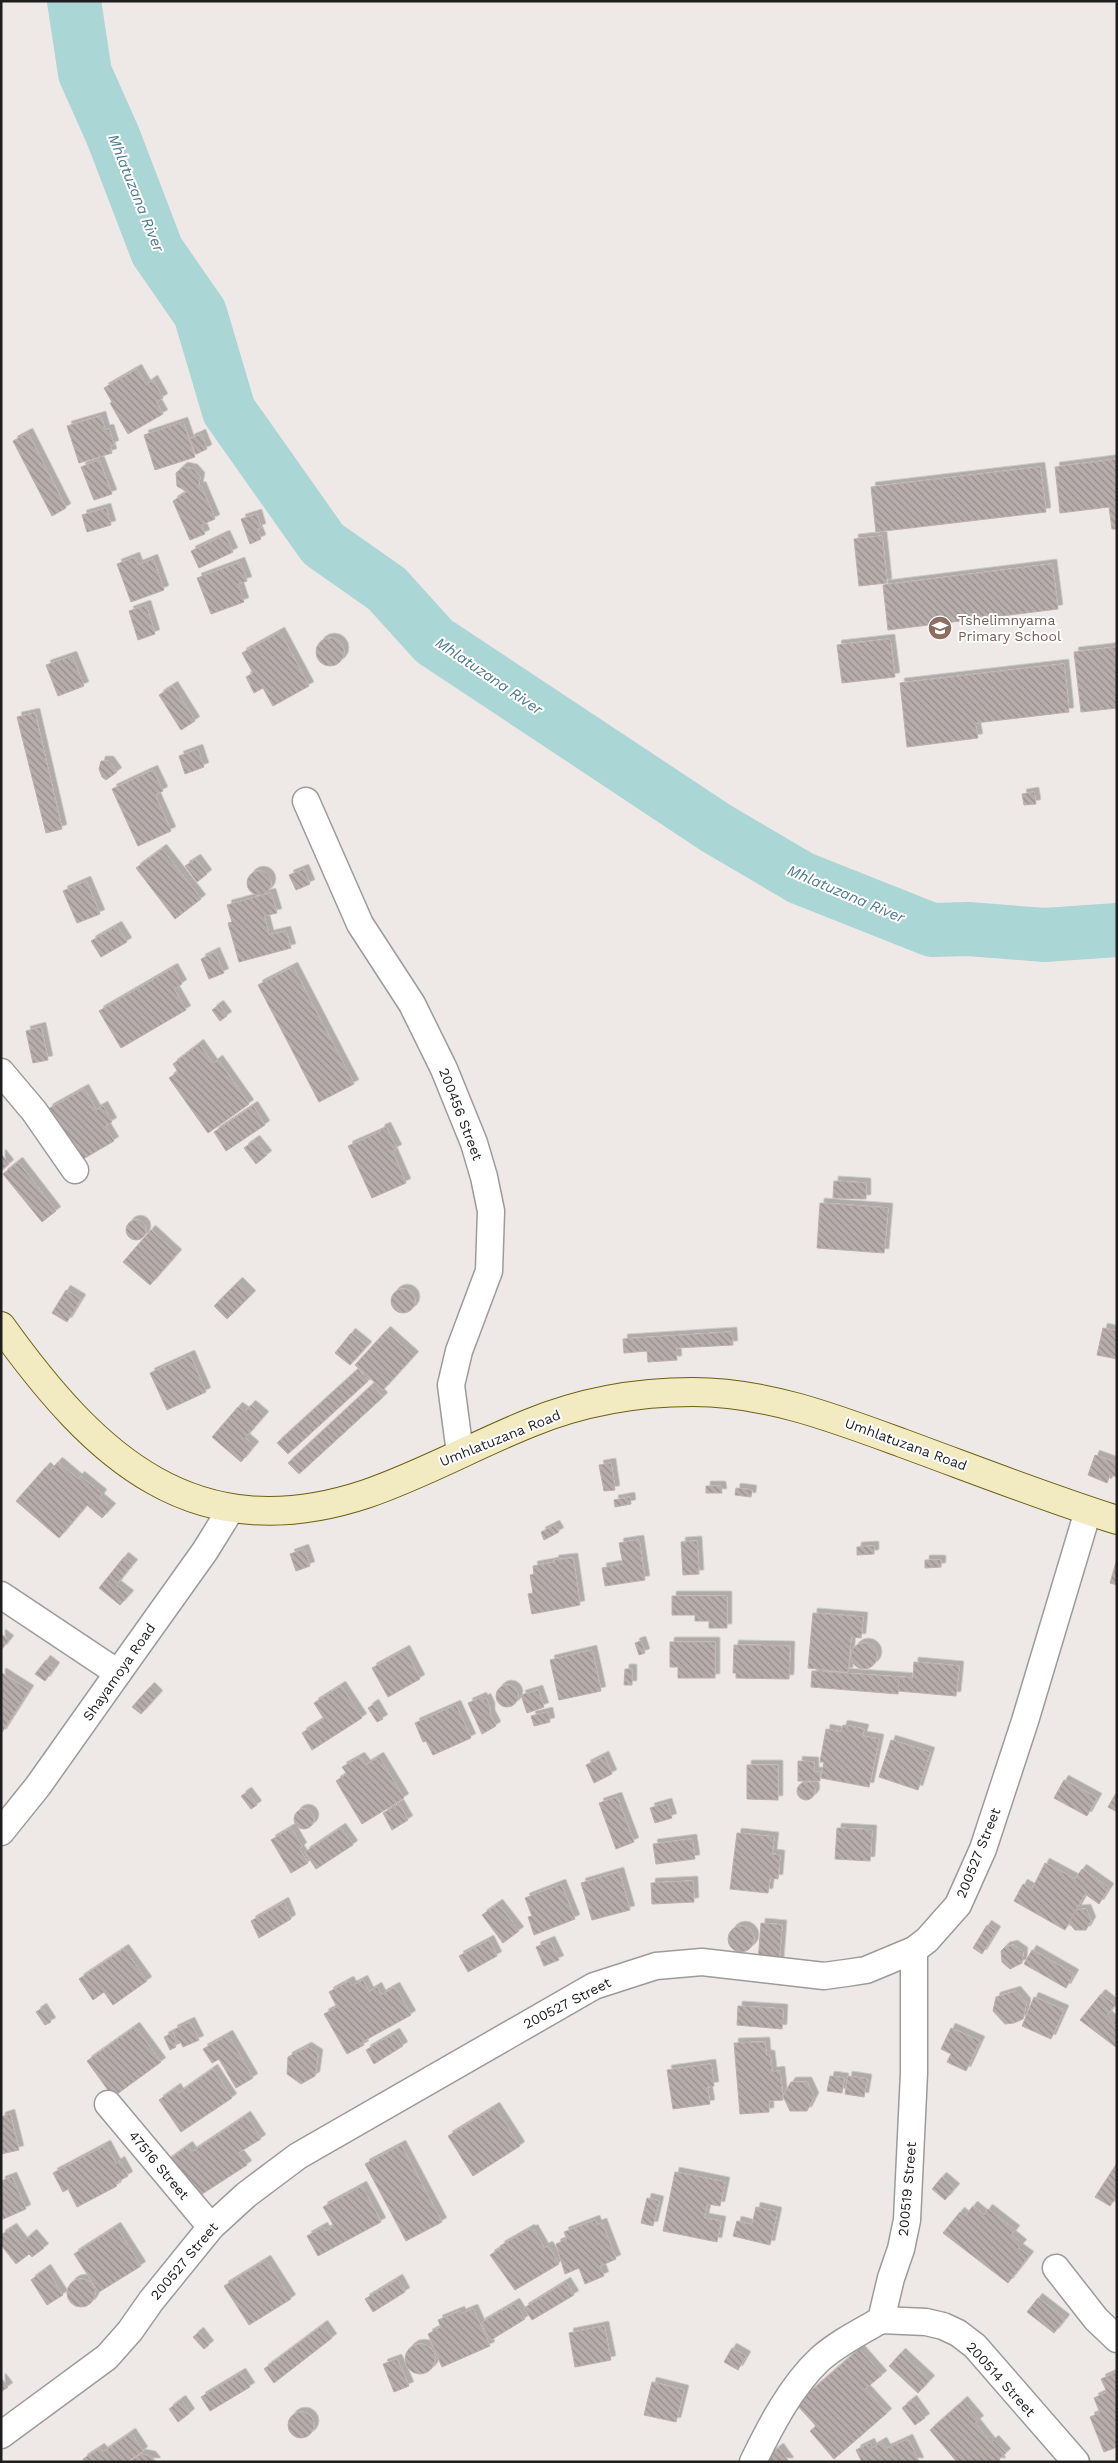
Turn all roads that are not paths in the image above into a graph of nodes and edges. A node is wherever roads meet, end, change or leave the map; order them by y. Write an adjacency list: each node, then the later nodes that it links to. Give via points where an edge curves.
1 (306, 801): 5 (street, 200456 Street, via 360,924 412,1004 444,1069 484,1177 491,1210 490,1271 459,1351 451,1385)
2 (1, 1072): 3 (street, via 34,1111)
3 (75, 1170)
4 (1, 1326): 6 (street, Umhlatuzana Road, via 66,1410 122,1461 177,1494)
5 (460, 1453): 6 (street, Umhlatuzana Road, via 366,1494 287,1509); 7 (street, Umhlatuzana Road, via 533,1422 639,1394 696,1392 734,1395 768,1400 847,1422)
6 (231, 1509): 10 (street, Shayamoya Road)
7 (1088, 1511): 8 (street, Umhlatuzana Road); 12 (street, 200527 Street, via 983,1849 958,1906)
8 (1117, 1520)
9 (1, 1594): 10 (street)
10 (118, 1673): 11 (street, Shayamoya Road, via 38,1786)
11 (2, 1828)
12 (914, 1950): 14 (street, 200527 Street, via 866,1970 824,1976 702,1962 656,1966 594,1986 298,2156 246,2195); 16 (street, 200519 Street, via 914,2073 907,2220)
13 (108, 2104): 14 (street, 47516 Street)
14 (211, 2227): 18 (street, 200527 Street, via 107,2357)
15 (1056, 2268): 17 (street, via 1096,2320)
16 (881, 2320): 19 (street, via 843,2341 819,2360 767,2433); 20 (street, 200514 Street, via 926,2322 958,2333 975,2346)
17 (1117, 2339)
18 (1, 2435)
19 (753, 2462)
20 (1076, 2462)

